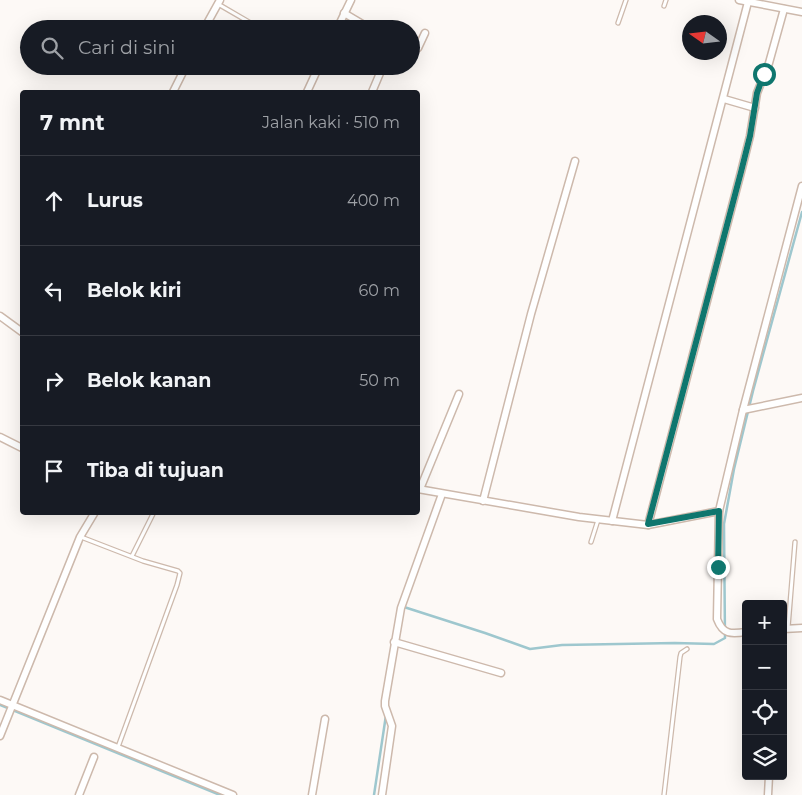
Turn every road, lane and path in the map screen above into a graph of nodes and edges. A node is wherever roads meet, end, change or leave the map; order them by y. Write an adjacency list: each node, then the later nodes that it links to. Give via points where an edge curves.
1 (351, 0): 10 (street)
2 (626, 0): 15 (lane)
3 (666, 0): 7 (lane)
4 (739, 0): 6 (street)
5 (219, 2): 11 (street); 12 (lane)
6 (748, 2): 8 (street); 24 (street)
7 (664, 6)
8 (784, 9): 9 (street); 25 (street)
9 (802, 12)
10 (344, 13): 13 (street); 14 (street)
11 (209, 20)
12 (247, 20)
13 (341, 20)
14 (356, 20)
15 (618, 23)
16 (425, 33): 17 (street)
17 (420, 44)
18 (182, 75): 21 (street)
19 (315, 75): 22 (street)
20 (379, 75): 23 (street)
21 (174, 90)
22 (308, 90)
23 (373, 90)
24 (724, 99): 25 (street); 43 (street)
25 (755, 108): 44 (street)
26 (575, 161): 38 (street)
27 (802, 186): 32 (street)
28 (0, 316): 29 (street)
29 (20, 331)
30 (459, 394): 35 (street)
31 (802, 398): 32 (street)
32 (742, 410): 39 (street)
33 (0, 437): 34 (street)
34 (20, 447)
35 (420, 487)
36 (420, 489): 37 (street)
37 (442, 494): 38 (street); 53 (street, via 405,595)
38 (483, 501): 42 (street)
39 (719, 511): 44 (street); 52 (street, via 718,619 726,632)
40 (93, 515): 45 (street)
41 (152, 515): 48 (lane)
42 (599, 519): 43 (street); 46 (lane)
43 (612, 521): 44 (street)
44 (648, 524)
45 (80, 537): 48 (lane); 57 (street)
46 (591, 542)
47 (795, 542): 49 (lane)
48 (132, 556): 60 (lane, via 178,571 180,575)
49 (787, 612)
50 (802, 628): 51 (street)
51 (787, 629)
52 (742, 632)
53 (394, 642): 55 (street); 66 (street, via 385,700 392,726)
54 (687, 649): 67 (lane, via 680,657)
55 (501, 673)
56 (0, 700): 57 (street)
57 (12, 705): 59 (street); 60 (street)
58 (324, 719): 65 (street)
59 (0, 736)
60 (118, 747): 64 (street)
61 (94, 757): 63 (street)
62 (769, 780): 68 (street)
63 (79, 795)
64 (233, 795)
65 (312, 795)
66 (382, 795)
67 (664, 795)
68 (768, 795)

